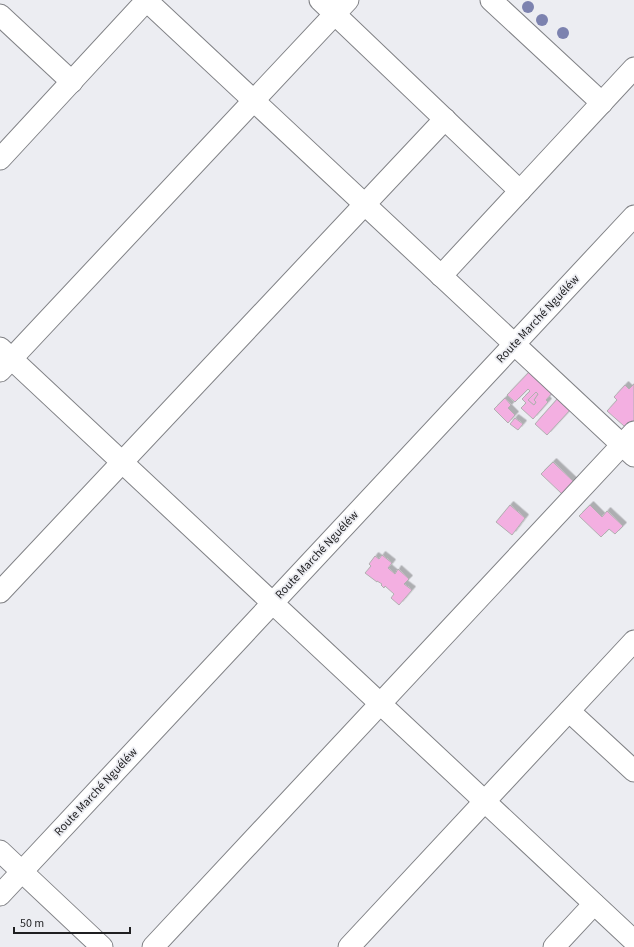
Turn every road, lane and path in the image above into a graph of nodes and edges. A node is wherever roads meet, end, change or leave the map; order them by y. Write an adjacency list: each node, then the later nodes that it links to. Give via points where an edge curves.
1 (146, 0): 6 (street); 7 (street)
2 (491, 0): 8 (street)
3 (334, 5): 7 (street); 9 (street)
4 (0, 15): 6 (street)
5 (634, 68): 8 (street)
6 (72, 82): 10 (street)
7 (254, 101): 12 (street); 16 (street)
8 (602, 103): 11 (street)
9 (445, 119): 11 (street); 12 (street)
10 (0, 159)
11 (520, 191): 14 (street)
12 (365, 204): 14 (street); 18 (street)
13 (634, 216): 15 (street, Route Marché Nguéléw)
14 (441, 276): 15 (street)
15 (514, 344): 17 (street); 20 (street, Route Marché Nguéléw)
16 (4, 359): 18 (street)
17 (630, 444): 22 (street)
18 (122, 463): 19 (street); 20 (street)
19 (0, 592)
20 (272, 603): 22 (street); 27 (street, Route Marché Nguéléw)
21 (634, 641): 23 (street)
22 (380, 704): 25 (street); 32 (street)
23 (569, 711): 24 (street); 25 (street)
24 (634, 771)
25 (485, 801): 29 (street); 33 (street)
26 (0, 851): 27 (street)
27 (22, 872): 28 (street, Route Marché Nguéléw); 31 (street)
28 (0, 895)
29 (594, 904): 30 (street); 34 (street)
30 (634, 941)
31 (102, 947)
32 (153, 947)
33 (349, 947)
34 (554, 947)

